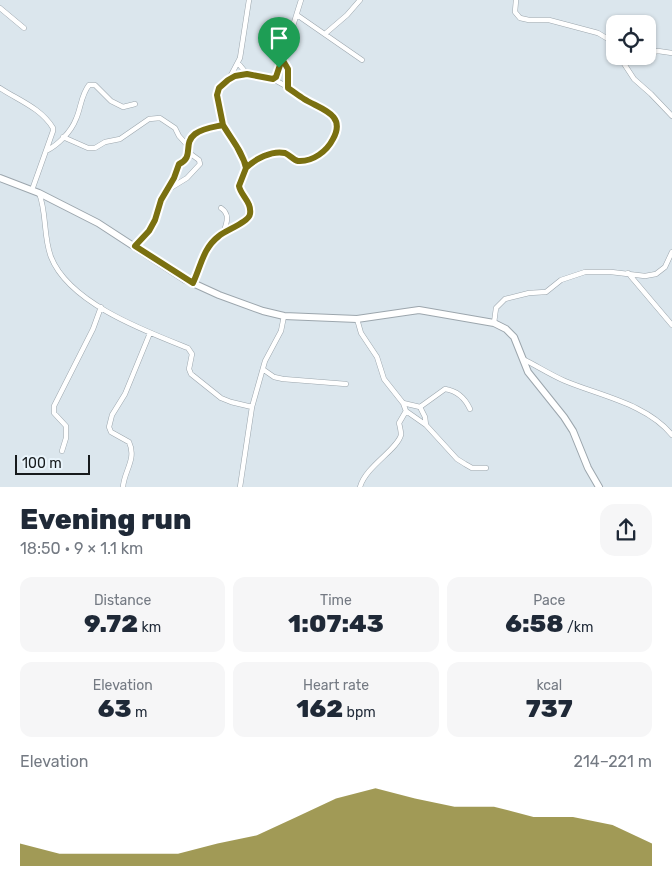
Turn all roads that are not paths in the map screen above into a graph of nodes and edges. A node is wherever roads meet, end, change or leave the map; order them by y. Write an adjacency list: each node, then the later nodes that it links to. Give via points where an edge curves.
1 (249, 0): 14 (street)
2 (301, 0): 6 (street)
3 (360, 0): 8 (street)
4 (516, 0): 9 (street, via 515,12 520,18 549,20)
5 (0, 8): 7 (street)
6 (297, 15): 8 (street); 12 (street, via 285,40)
7 (24, 28)
8 (326, 34): 13 (street)
9 (606, 38)
10 (656, 51): 11 (street)
11 (672, 53)
12 (282, 59): 17 (street, via 278,74); 20 (street, via 288,69)
13 (362, 60)
14 (238, 63): 16 (street); 18 (street)
15 (626, 65): 22 (street, via 634,79)
16 (247, 74): 17 (street); 18 (street)
17 (273, 79): 20 (street)
18 (228, 80): 23 (street, via 219,88 217,95)
19 (0, 88): 26 (street, via 33,106 51,125 53,131)
20 (288, 88): 27 (street, via 331,114 337,125 334,137 323,152 314,157 300,161 285,153 269,155)
21 (135, 104): 24 (street, via 123,107 111,101 95,85 90,86 76,120)
22 (672, 116)
23 (223, 125): 25 (street, via 197,133); 27 (street)
24 (63, 137): 25 (street, via 95,148 120,139 149,119 160,118 175,128); 26 (street)
25 (188, 149): 30 (street, via 187,160 179,164); 30 (street, via 200,164 187,178)
26 (46, 151): 29 (street)
27 (246, 168): 33 (street, via 239,186 248,200 250,215)
28 (0, 178): 29 (street)
29 (32, 190): 31 (street)
30 (167, 190): 34 (street, via 149,231)
31 (39, 193): 34 (street, via 98,222); 38 (street, via 48,244 57,268 78,290)
32 (221, 208): 33 (street, via 228,217)
33 (224, 232): 37 (street, via 206,250)
34 (135, 246): 37 (street)
35 (672, 252): 36 (street, via 665,267 656,274)
36 (628, 273): 41 (street, via 586,272 561,280 546,292 505,299 496,308); 42 (street)
37 (193, 283): 39 (street, via 238,302)
38 (101, 307): 43 (street); 54 (street, via 93,330 54,406 54,413 66,426)
39 (284, 316): 40 (street); 45 (street)
40 (357, 319): 41 (street, via 419,310); 47 (street, via 366,342 374,350 384,379)
41 (494, 323): 44 (street, via 506,328 514,337)
42 (672, 324)
43 (150, 333): 48 (street, via 188,348 192,354 190,372 221,398); 56 (street, via 110,424 110,432 130,442 132,449 131,463)
44 (523, 359): 53 (street, via 565,381 653,417); 59 (street, via 528,372 573,431)
45 (264, 370): 46 (street, via 283,378); 48 (street)
46 (346, 384)
47 (402, 403): 49 (street); 51 (street)
48 (252, 407): 57 (street)
49 (420, 407): 50 (street, via 445,389 460,394); 52 (street)
50 (470, 410)
51 (406, 412): 52 (street); 58 (street, via 398,423 400,437 370,470)
52 (426, 425): 55 (street, via 457,459 472,468)
53 (672, 435)
54 (62, 451)
55 (486, 468)
56 (122, 487)
57 (240, 487)
58 (360, 487)
59 (598, 487)

